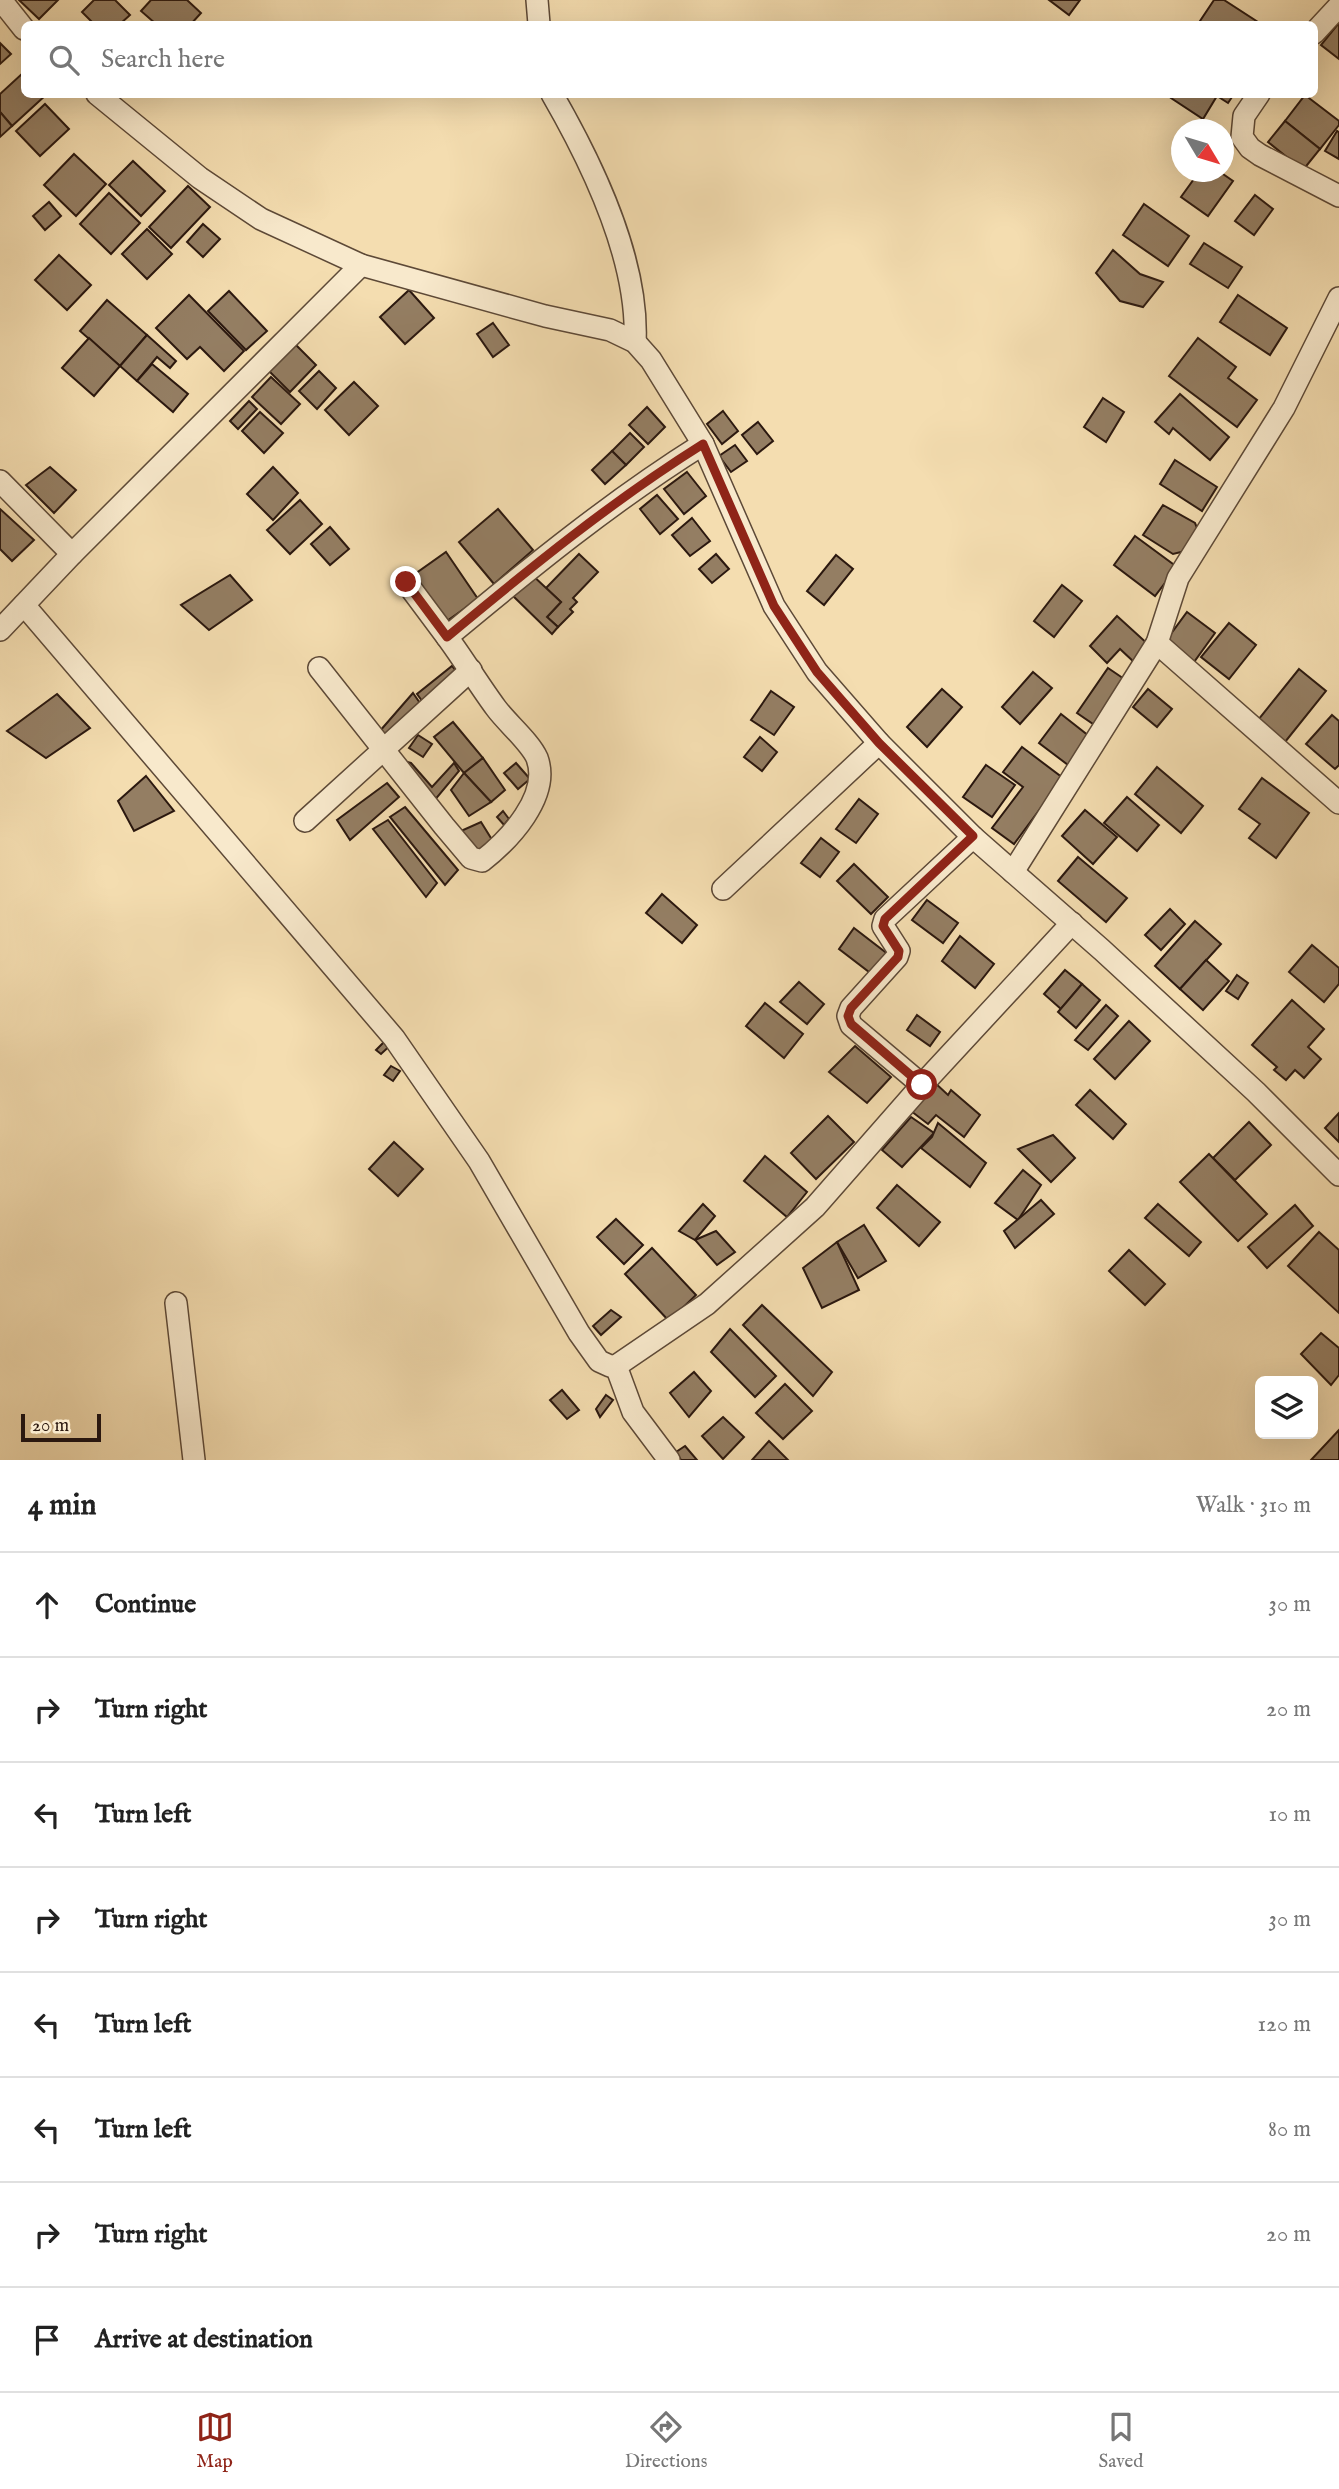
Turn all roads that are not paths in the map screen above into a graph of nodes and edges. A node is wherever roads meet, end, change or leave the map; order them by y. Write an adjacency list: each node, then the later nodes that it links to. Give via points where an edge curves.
1 (1, 0): 5 (street)
2 (537, 0): 4 (street)
3 (1339, 6): 6 (street)
4 (539, 21)
5 (21, 25)
6 (1318, 29)
7 (102, 98): 11 (street, via 200,177 261,219)
8 (554, 98): 13 (street, via 580,142 620,241 632,288)
9 (1256, 98): 10 (street, via 1244,116 1242,137 1250,148)
10 (1339, 196)
11 (361, 265): 13 (street, via 611,330); 16 (street)
12 (1339, 298): 21 (street, via 1284,408 1178,578)
13 (635, 342): 14 (street)
14 (703, 444): 20 (street, via 564,541); 24 (street, via 774,606 817,672)
15 (0, 481): 16 (street)
16 (72, 554): 18 (street)
17 (406, 582): 20 (street)
18 (24, 605): 19 (street); 35 (street, via 391,1034 479,1161 579,1333 599,1361)
19 (0, 630)
20 (447, 637): 23 (street)
21 (1157, 643): 26 (street); 29 (street)
22 (319, 668): 25 (street)
23 (471, 670): 25 (street); 25 (street, via 536,755 540,769 528,814 486,858 478,862 471,858)
24 (879, 743): 28 (street); 30 (street)
25 (382, 750): 27 (street)
26 (1339, 803)
27 (305, 821)
28 (973, 836): 29 (street); 32 (street, via 885,919 883,926 899,951 898,957 848,1016 851,1024)
29 (1013, 872): 31 (street)
30 (723, 889)
31 (1072, 923): 32 (street); 33 (street)
32 (922, 1085): 35 (street, via 815,1207 707,1304)
33 (1339, 1174)
34 (177, 1303): 36 (street)
35 (617, 1366): 37 (street, via 633,1412)
36 (194, 1460)
37 (669, 1460)

